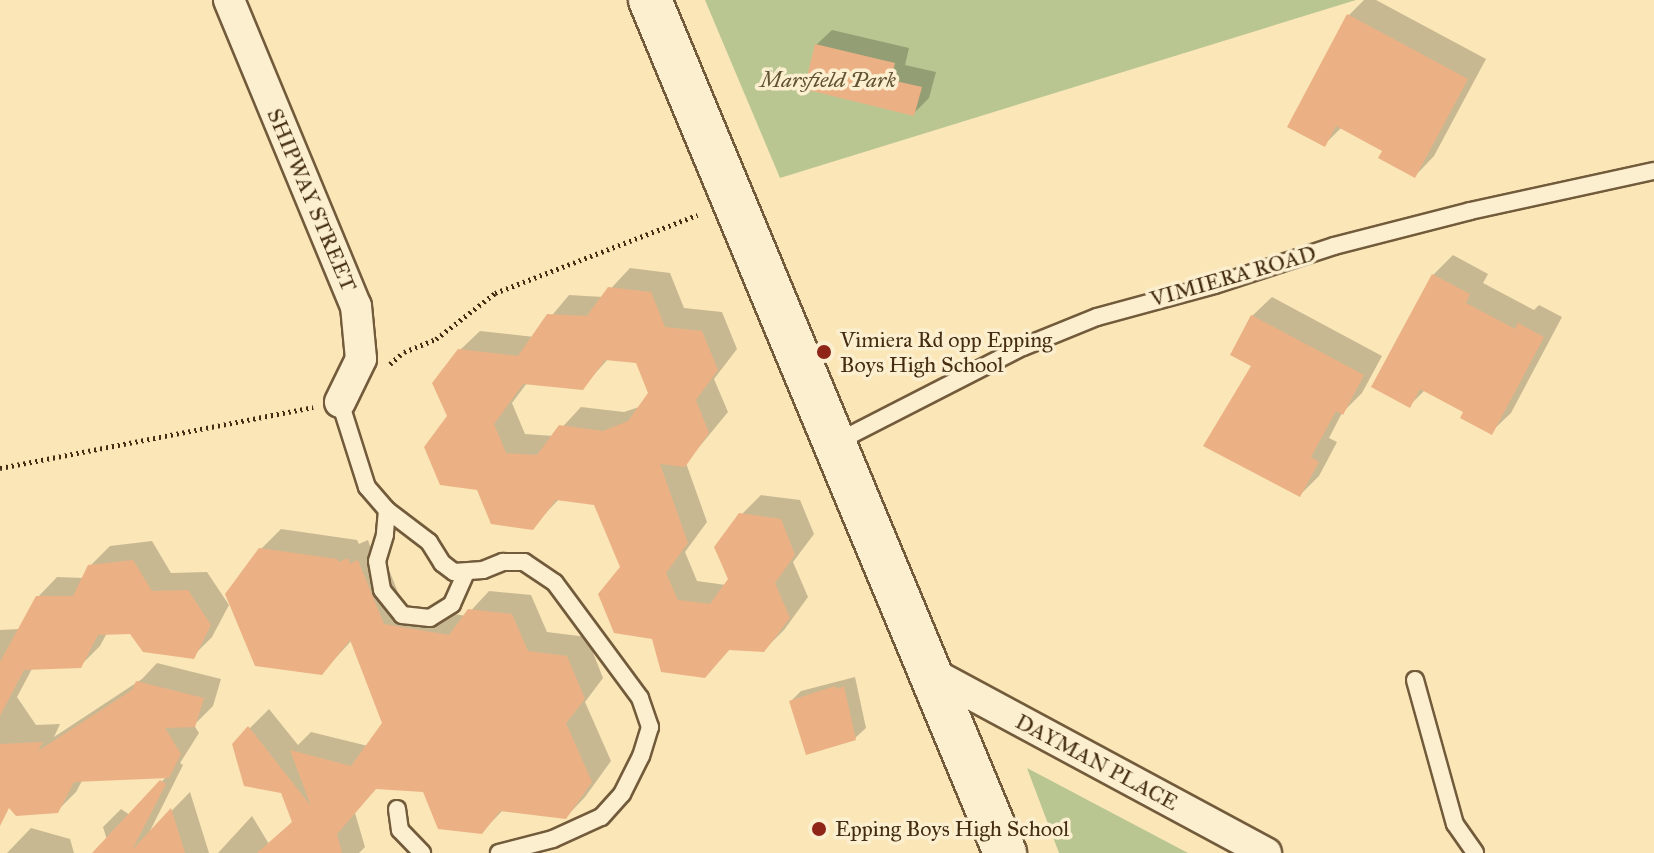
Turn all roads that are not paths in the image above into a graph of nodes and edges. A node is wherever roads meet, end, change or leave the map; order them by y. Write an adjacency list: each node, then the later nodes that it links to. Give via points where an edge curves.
1 (229, 0): 4 (street, SHIPWAY STREET, via 356,306 361,359)
2 (650, 0): 5 (street)
3 (1654, 171): 5 (lane, VIMIERA ROAD, via 1334,246 1097,317 1023,347)
4 (340, 402): 6 (lane, via 367,487)
5 (834, 443): 8 (street)
6 (387, 510): 7 (lane, via 429,542 442,563 454,572); 7 (lane, via 377,561 382,590 402,615 430,618 452,604)
7 (466, 572): 12 (lane, via 524,562 555,583 626,676 650,727 622,794 601,817 553,839)
8 (928, 671): 13 (street); 14 (street, DAYMAN PLACE)
9 (1415, 680): 15 (lane, via 1455,824)
10 (397, 809): 11 (lane, via 400,830)
11 (422, 853)
12 (499, 853)
13 (1005, 853)
14 (1266, 853)
15 (1475, 853)

